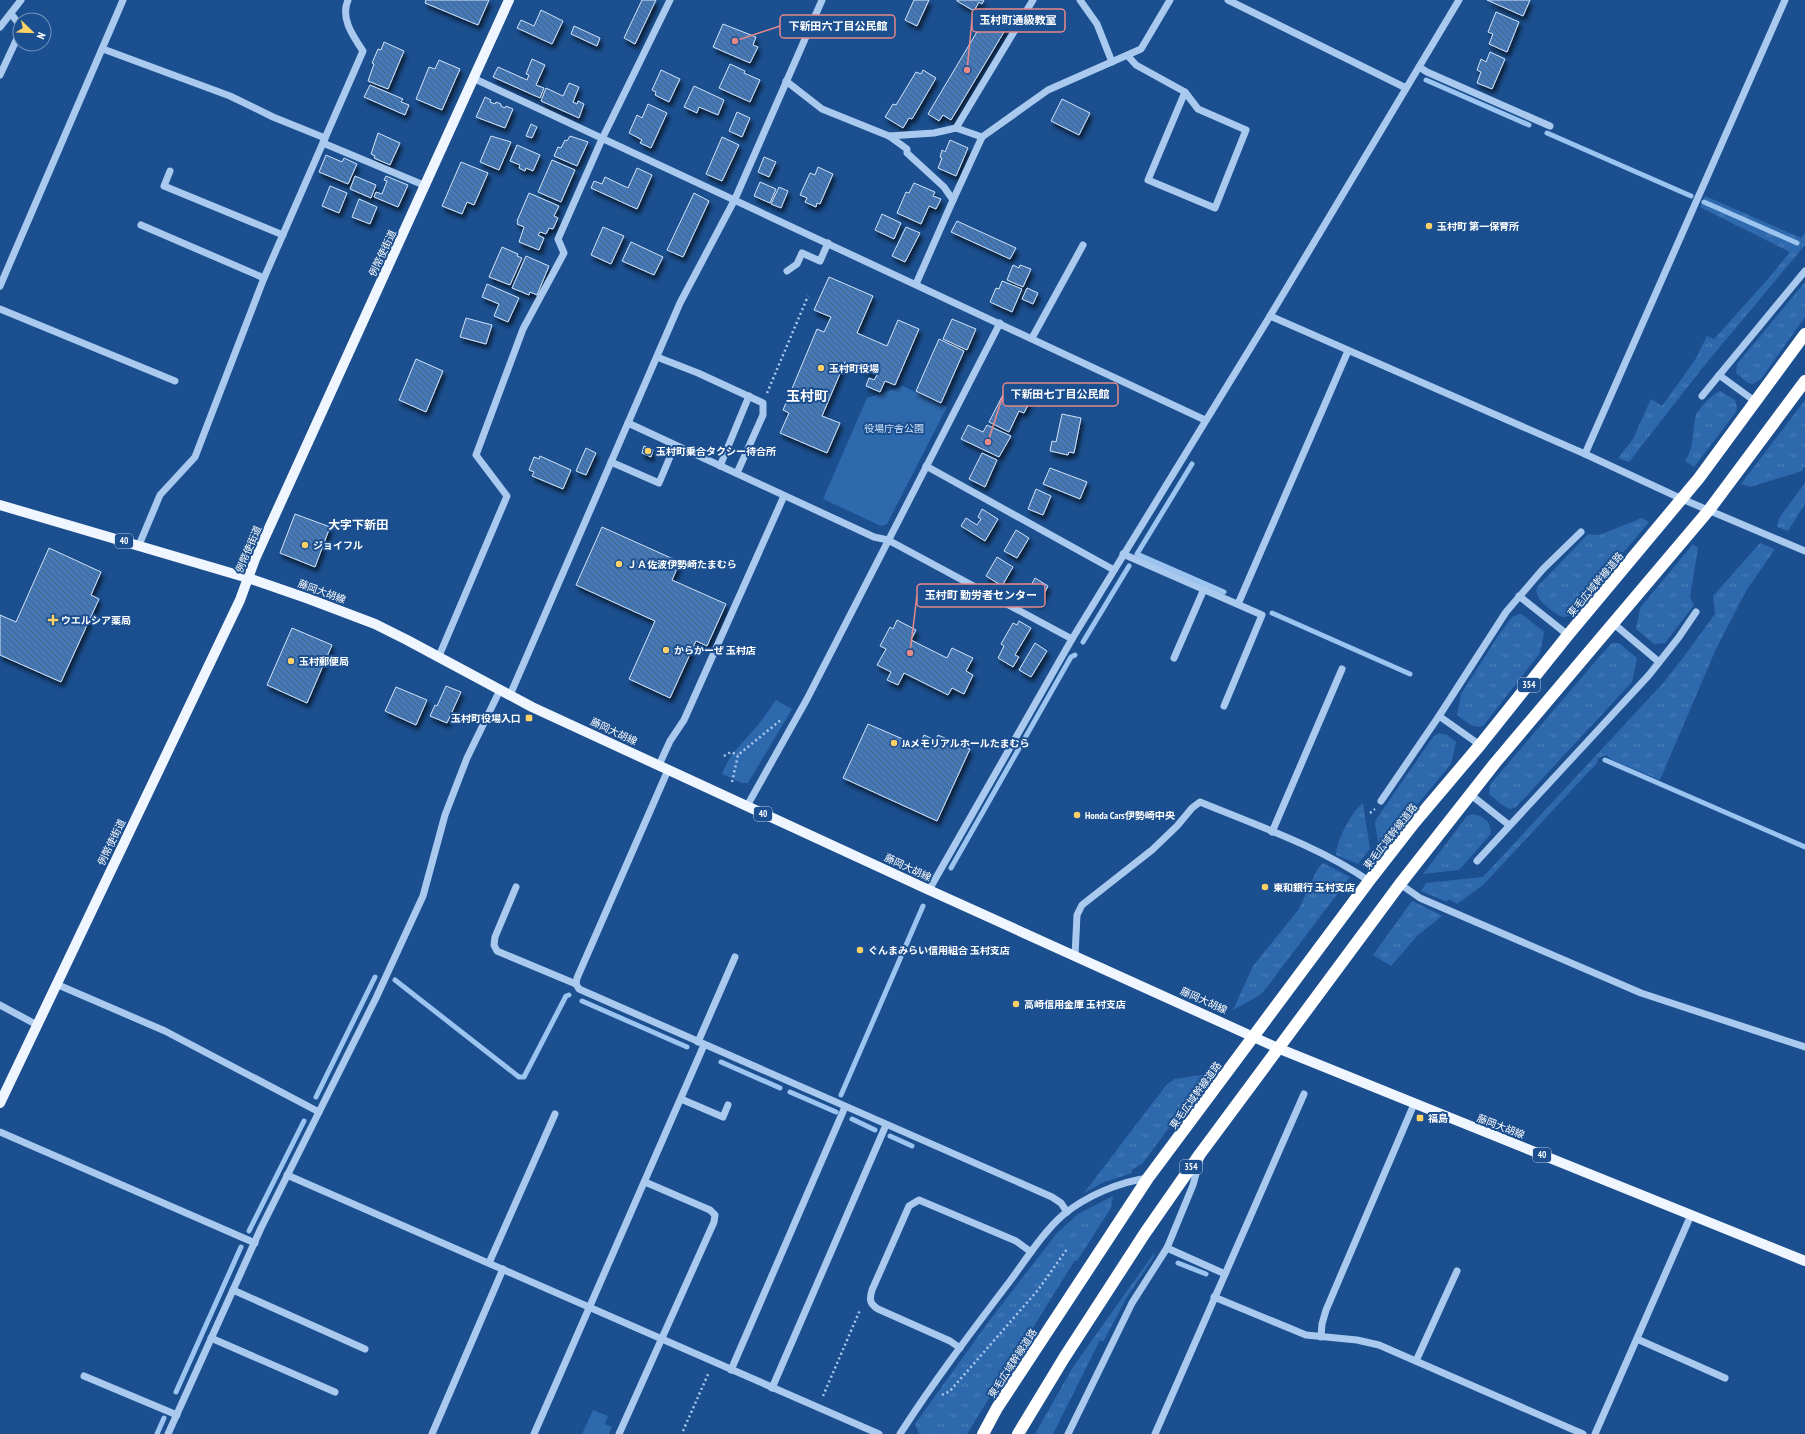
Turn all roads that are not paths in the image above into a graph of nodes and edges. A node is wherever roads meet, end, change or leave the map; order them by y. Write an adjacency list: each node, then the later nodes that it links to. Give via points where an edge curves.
1 (21, 0): 13 (street)
2 (123, 0): 15 (street)
3 (348, 0): 30 (street, via 345,6 347,26 363,51)
4 (509, 0): 21 (main road, 例幣使街道)
5 (670, 0): 29 (street)
6 (822, 0): 22 (street)
7 (1033, 0): 26 (street)
8 (1080, 0): 18 (street, via 1097,24)
9 (1170, 0): 17 (street, via 1141,49)
10 (1228, 0): 23 (street)
11 (1459, 0): 19 (street)
12 (1785, 0): 60 (street)
13 (11, 14): 14 (street)
14 (0, 27)
15 (103, 49): 30 (street, via 230,96); 43 (street)
16 (12, 50): 20 (street)
17 (1128, 56): 18 (street); 24 (street, via 1136,65)
18 (1112, 62): 28 (street, via 1048,90)
19 (1419, 67): 23 (street); 25 (street)
20 (0, 76)
21 (473, 78): 29 (street); 32 (main road, 例幣使街道)
22 (786, 81): 27 (street, via 822,109); 33 (street)
23 (1406, 88): 45 (street)
24 (1185, 92): 24 (street, via 1198,108 1246,130 1215,208 1148,180)
25 (1550, 126)
26 (956, 128): 27 (street, via 934,133); 28 (street)
27 (889, 136): 34 (street, via 907,149 907,153 944,187)
28 (982, 137): 34 (street)
29 (602, 138): 33 (street); 83 (street, via 558,239 564,253 560,264 523,329 476,455 507,496)
30 (324, 141): 32 (street); 36 (street)
31 (170, 171): 36 (street, via 164,186)
32 (426, 186): 75 (main road, 例幣使街道)
33 (735, 200): 37 (street); 50 (street, via 680,303)
34 (953, 200): 42 (street)
35 (141, 225): 41 (street)
36 (283, 236): 41 (street)
37 (828, 243): 39 (street, via 820,261 802,253 797,264); 42 (street)
38 (1083, 245): 48 (street)
39 (787, 271)
40 (1805, 271): 51 (street)
41 (264, 278): 71 (street, via 195,457 160,495)
42 (916, 284): 46 (street)
43 (0, 286)
44 (0, 309): 52 (street)
45 (1270, 316): 49 (street); 57 (street)
46 (1000, 323): 48 (street); 63 (street)
47 (1805, 334): 56 (highway, 東毛広域幹線道路 / 354)
48 (1032, 338): 57 (street)
49 (1348, 352): 60 (street); 78 (street)
50 (657, 357): 54 (street); 58 (street)
51 (1719, 375): 55 (street); 56 (street)
52 (175, 381)
53 (1805, 381): 68 (highway, 354)
54 (749, 396): 62 (street); 64 (street, via 763,403 763,415)
55 (1702, 396)
56 (1756, 402): 66 (highway, 東毛広域幹線道路 / 354)
57 (1205, 420): 73 (street)
58 (628, 423): 59 (street); 61 (street)
59 (676, 445): 61 (street, via 660,483); 62 (street)
60 (1585, 454): 66 (street)
61 (611, 462): 87 (street)
62 (720, 466): 64 (street)
63 (926, 466): 70 (street); 74 (street)
64 (737, 473): 65 (street)
65 (784, 496): 70 (street, via 874,537); 91 (street, via 684,720 670,741)
66 (1682, 499): 68 (street); 81 (highway, 東毛広域幹線道路 / 354)
67 (0, 505): 71 (main road, 藤岡大胡線 / 40)
68 (1709, 510): 72 (street); 80 (highway, 354)
69 (1581, 532): 77 (street)
70 (888, 540): 82 (street); 94 (street, via 793,726)
71 (139, 545): 75 (main road, 藤岡大胡線 / 40)
72 (1805, 551)
73 (1123, 554): 74 (street); 76 (street)
74 (1114, 570): 82 (street)
75 (248, 578): 83 (main road, 藤岡大胡線 / 40, via 375,624); 104 (main road, 例幣使街道, via 240,600)
76 (1204, 589): 78 (street); 84 (street)
77 (1519, 596): 81 (street); 89 (street, via 1486,641)
78 (1238, 604): 88 (street, via 1262,615)
79 (1696, 612): 85 (street)
80 (1614, 624): 85 (street); 92 (highway, 354, via 1500,757)
81 (1568, 635): 90 (highway, 東毛広域幹線道路 / 354)
82 (1072, 639): 101 (street)
83 (440, 656): 87 (main road, 藤岡大胡線 / 40)
84 (1174, 658)
85 (1659, 662): 95 (street)
86 (1342, 669): 96 (street)
87 (505, 693): 91 (main road, 藤岡大胡線 / 40); 118 (street, via 467,758 445,815 423,896)
88 (1224, 706)
89 (1438, 716): 90 (street); 93 (street)
90 (1480, 745): 98 (highway, 東毛広域幹線道路 / 354)
91 (663, 767): 94 (main road, 藤岡大胡線 / 40); 105 (street)
92 (1471, 795): 95 (street); 99 (highway, 354)
93 (1381, 801)
94 (747, 806): 101 (main road, 藤岡大胡線 / 40)
95 (1509, 825): 97 (street)
96 (1272, 832): 98 (street, via 1343,864); 102 (street, via 1200,802 1152,850 1082,905 1077,915)
97 (1477, 861)
98 (1369, 881): 108 (highway, 東毛広域幹線道路 / 354)
99 (1400, 884): 110 (street, via 1420,898 1641,992); 111 (highway, 354)
100 (516, 887): 105 (street, via 495,937 494,945 497,952)
101 (929, 890): 102 (main road, 藤岡大胡線 / 40)
102 (1075, 956): 108 (main road, 藤岡大胡線 / 40)
103 (735, 957): 109 (street)
104 (56, 984): 107 (main road, 例幣使街道); 118 (street, via 165,1031)
105 (576, 984): 109 (street, via 584,992)
106 (0, 1005): 107 (street)
107 (37, 1025): 114 (main road, 例幣使街道)
108 (1253, 1037): 111 (main road, 藤岡大胡線 / 40); 124 (highway, 東毛広域幹線道路 / 354)
109 (701, 1044): 113 (street); 117 (street)
110 (1805, 1047)
111 (1280, 1049): 115 (main road, 藤岡大胡線 / 40); 122 (highway, 354)
112 (1304, 1094): 135 (street)
113 (681, 1099): 116 (street, via 723,1117); 125 (street)
114 (0, 1103)
115 (1414, 1104): 127 (main road, 藤岡大胡線 / 40); 140 (street, via 1326,1310)
116 (728, 1105)
117 (846, 1107): 120 (street); 146 (street)
118 (319, 1112): 123 (street)
119 (555, 1114): 132 (street)
120 (886, 1125): 126 (street, via 1052,1197 1061,1203); 149 (street)
121 (0, 1132): 128 (street)
122 (1200, 1154): 129 (street, via 1193,1185); 160 (highway, 354, via 1108,1289)
123 (287, 1175): 128 (street); 132 (street)
124 (1148, 1178): 126 (street, via 1121,1184); 159 (highway, 東毛広域幹線道路 / 354)
125 (645, 1182): 138 (street); 141 (street, via 710,1210 715,1215)
126 (1067, 1212): 130 (street)
127 (1691, 1215): 131 (main road, 藤岡大胡線 / 40); 142 (street)
128 (254, 1243): 136 (street)
129 (1167, 1248): 135 (street); 161 (street, via 1132,1303)
130 (1032, 1252): 143 (street); 143 (street, via 1016,1241 919,1200 909,1206 872,1290 872,1305)
131 (1805, 1261)
132 (489, 1262): 133 (street)
133 (503, 1269): 138 (street); 154 (street)
134 (1457, 1271): 145 (street)
135 (1225, 1274): 137 (street)
136 (233, 1290): 139 (street); 144 (street)
137 (1214, 1297): 140 (street, via 1306,1335); 162 (street)
138 (590, 1308): 141 (street); 155 (street)
139 (211, 1338): 150 (street); 151 (street)
140 (1321, 1338): 145 (street, via 1369,1342)
141 (662, 1339): 146 (street); 156 (street)
142 (1636, 1339): 148 (street); 164 (street)
143 (960, 1348): 158 (street)
144 (365, 1349)
145 (1416, 1361): 163 (street)
146 (731, 1370): 149 (street)
147 (84, 1376): 151 (street)
148 (1725, 1378)
149 (772, 1388): 157 (street)
150 (335, 1392)
151 (177, 1414): 152 (street)
152 (169, 1432): 153 (street)
153 (178, 1434)
154 (432, 1434)
155 (534, 1434)
156 (619, 1434)
157 (879, 1434)
158 (900, 1434)
159 (983, 1434)
160 (1018, 1434)
161 (1068, 1434)
162 (1155, 1434)
163 (1582, 1434)
164 (1595, 1434)

